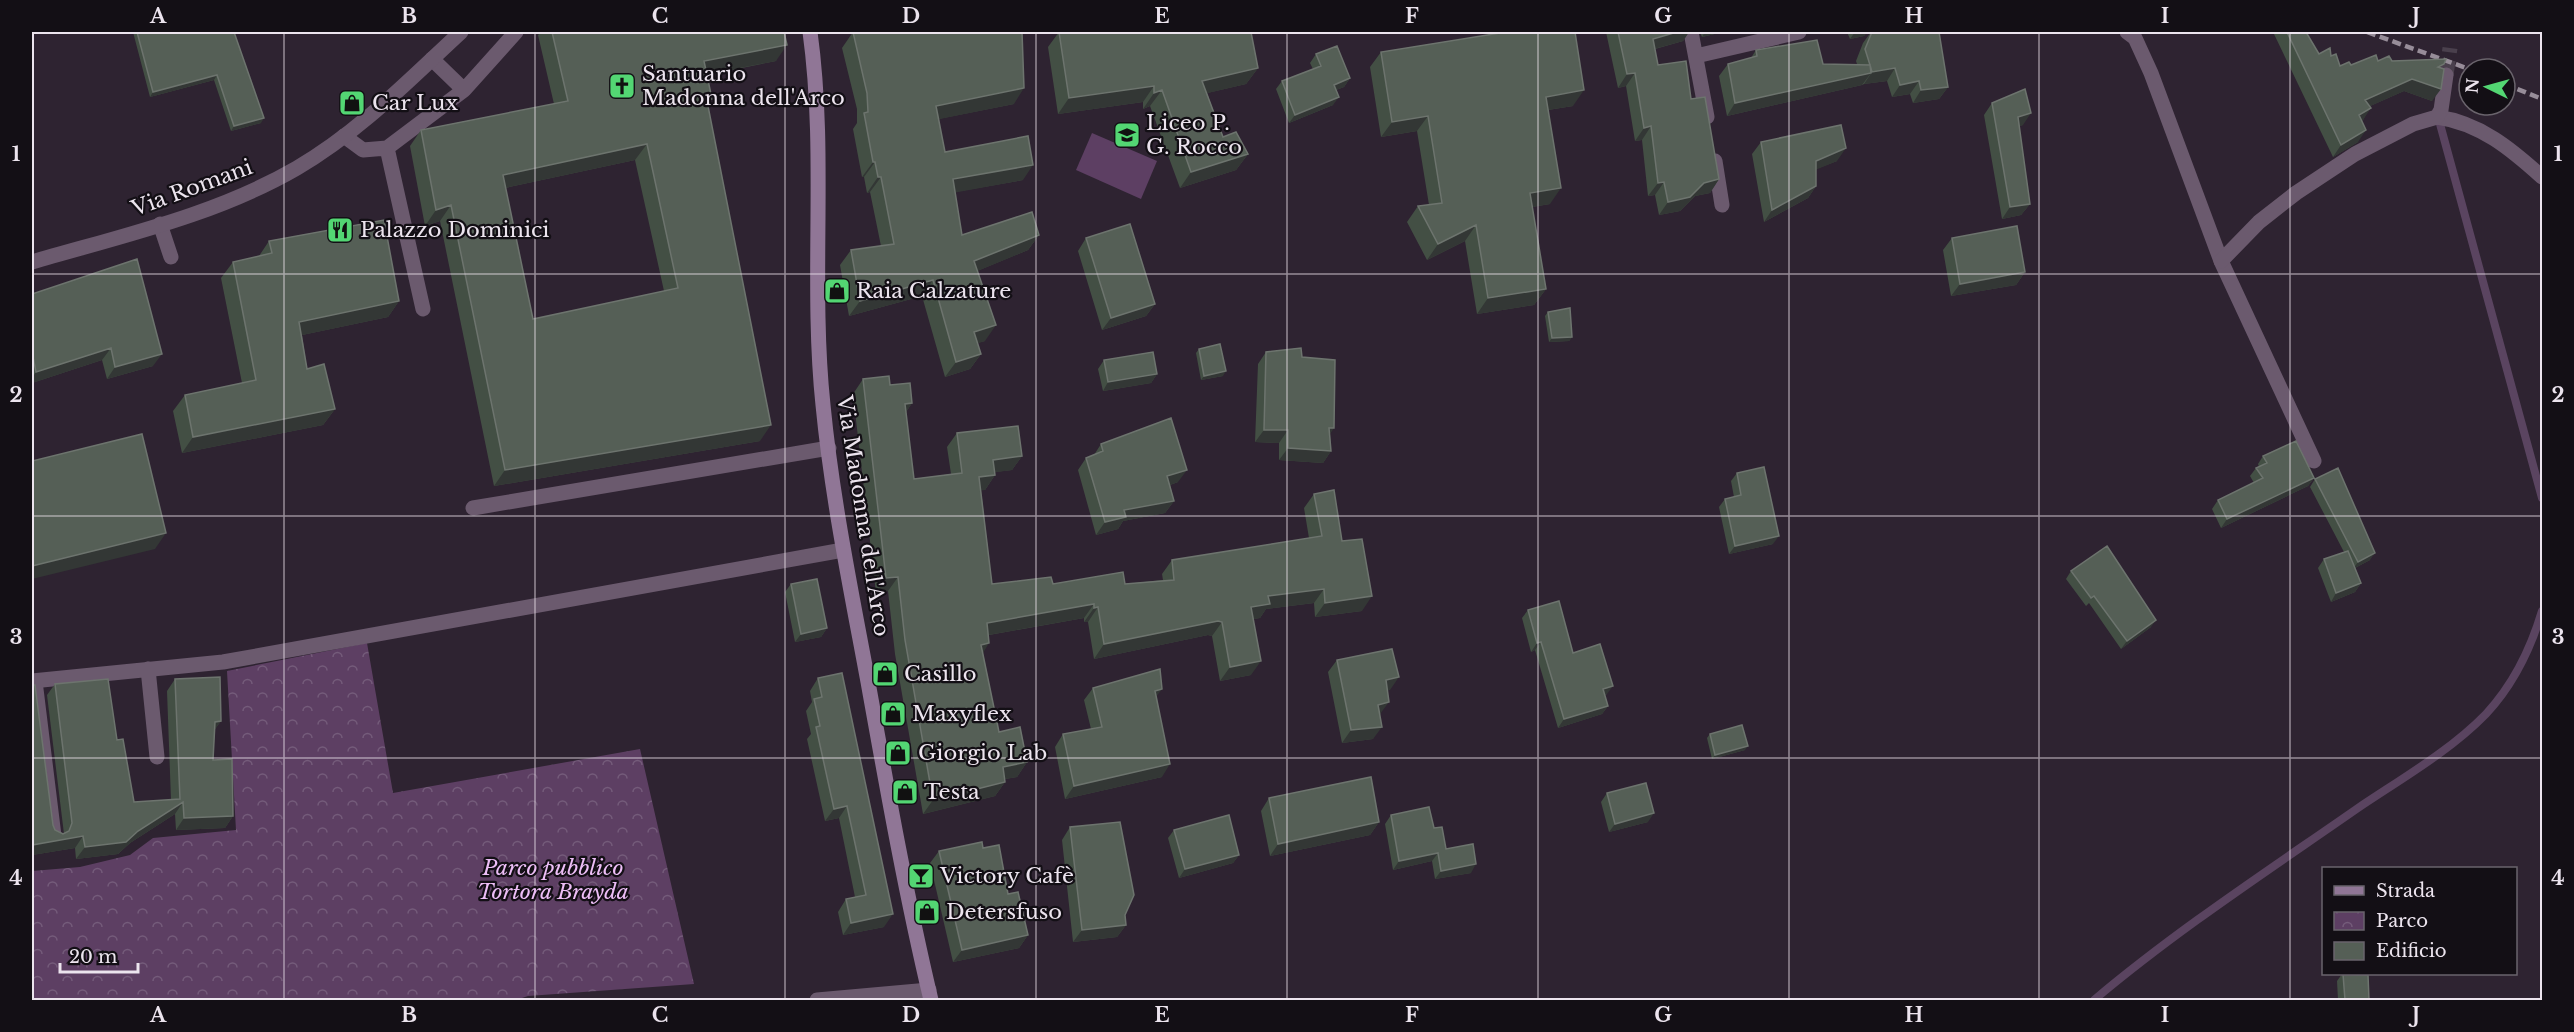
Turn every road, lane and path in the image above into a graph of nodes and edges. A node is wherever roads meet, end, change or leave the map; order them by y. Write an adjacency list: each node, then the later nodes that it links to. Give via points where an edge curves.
1 (461, 32): 8 (street, Via Romani)
2 (516, 32): 10 (street)
3 (810, 32): 21 (main road, Via Madonna dell'Arco, via 816,72 817,303)
4 (1691, 32): 7 (street)
5 (1799, 32): 7 (street)
6 (2127, 32): 18 (street, via 2135,38 2151,73)
7 (1696, 56): 15 (street)
8 (432, 59): 10 (street); 12 (street, Via Romani)
9 (2446, 75): 11 (street)
10 (464, 90): 13 (street)
11 (2437, 117): 14 (street, via 2481,129); 18 (street, via 2413,124 2355,154 2296,193 2259,222)
12 (344, 136): 13 (street, via 363,150); 16 (street, Via Romani, via 297,168 237,198)
13 (387, 148): 20 (street)
14 (2542, 177)
15 (1722, 205)
16 (160, 224): 17 (street); 19 (street, Via Romani)
17 (171, 256)
18 (2221, 261): 22 (street)
19 (32, 262)
20 (423, 309)
21 (829, 447): 23 (street); 24 (main road, Via Madonna dell'Arco)
22 (2314, 461)
23 (473, 508)
24 (843, 550): 25 (street, via 223,662); 29 (main road, Via Madonna dell'Arco)
25 (148, 669): 26 (street); 27 (street)
26 (33, 681): 28 (street)
27 (158, 757)
28 (54, 836)
29 (930, 995): 30 (street)
30 (858, 998): 31 (street)
31 (817, 1000)

